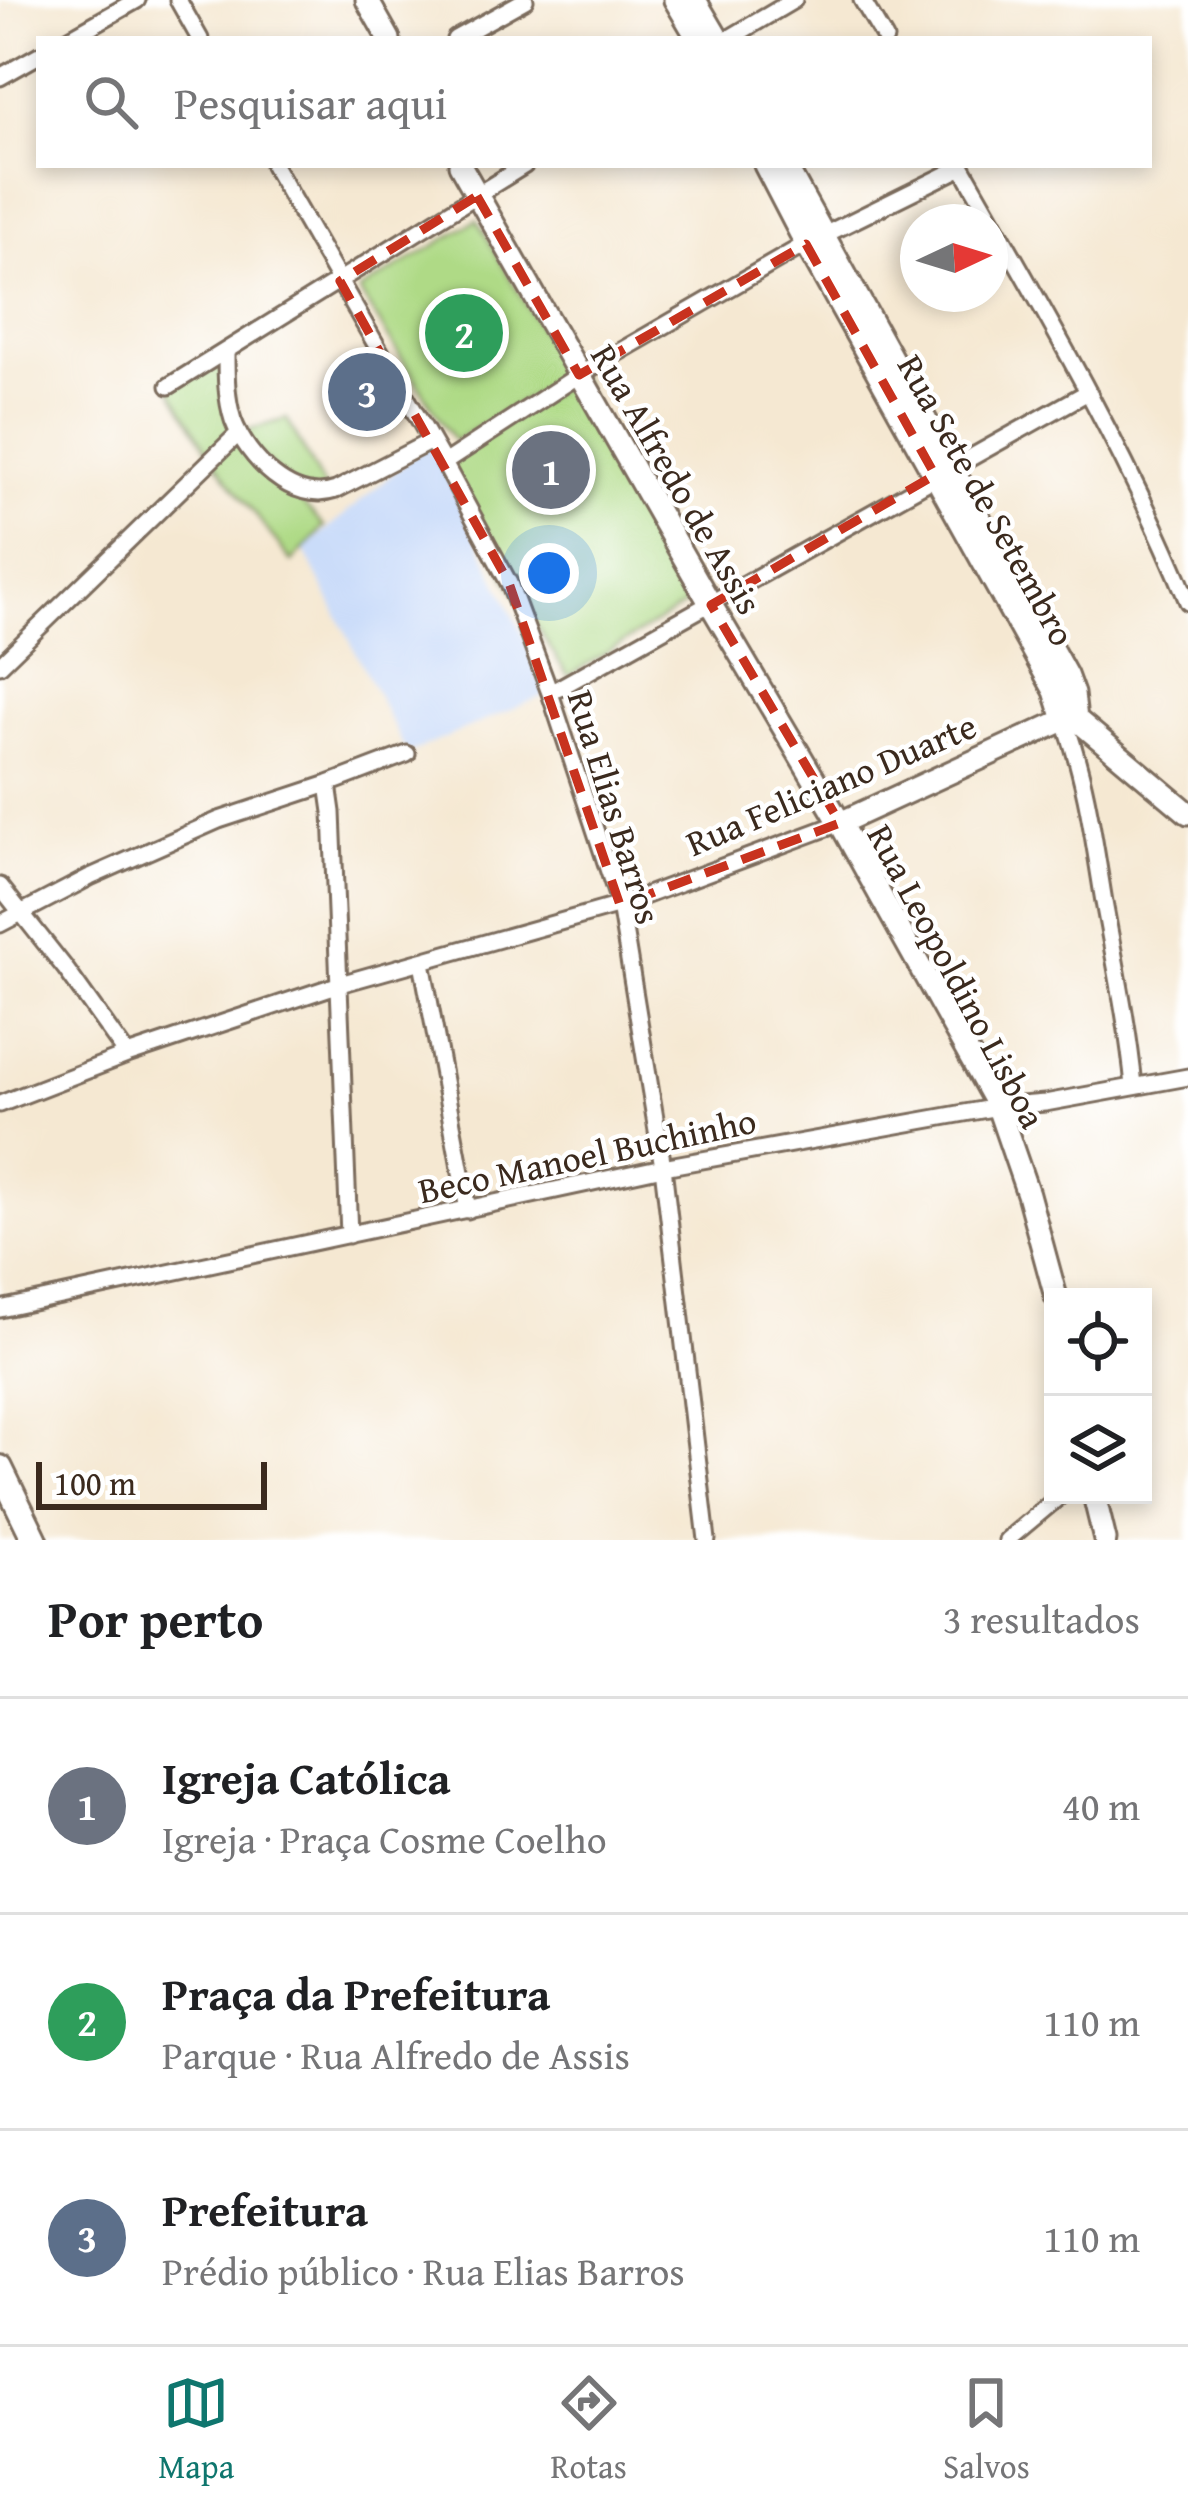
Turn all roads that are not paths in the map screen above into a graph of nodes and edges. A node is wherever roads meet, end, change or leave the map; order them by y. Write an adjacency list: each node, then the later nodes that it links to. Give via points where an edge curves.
1 (137, 0): 9 (street)
2 (178, 0): 10 (street)
3 (367, 0): 11 (street)
4 (525, 0): 12 (street)
5 (675, 0): 13 (street)
6 (695, 0): 14 (street)
7 (794, 0): 15 (street)
8 (862, 0): 16 (street)
9 (73, 36)
10 (198, 36)
11 (387, 36)
12 (459, 36)
13 (696, 36)
14 (716, 36)
15 (733, 36)
16 (883, 36)
17 (36, 57): 18 (street)
18 (0, 77)
19 (275, 168): 28 (street, Rua Elias Barros)
20 (462, 168): 26 (street, Rua Alfredo de Assis)
21 (520, 168): 26 (street)
22 (767, 168): 27 (street, Rua Sete de Setembro)
23 (785, 168): 27 (street, Rua Sete de Setembro)
24 (957, 168): 27 (street)
25 (962, 168): 32 (street)
26 (476, 196): 28 (street); 30 (street, Rua Alfredo de Assis)
27 (814, 241): 30 (street); 36 (street, Rua Sete de Setembro)
28 (340, 280): 29 (street); 34 (street, Rua Elias Barros)
29 (226, 352): 31 (street); 33 (street, via 226,391)
30 (579, 375): 35 (street); 38 (street, Rua Alfredo de Assis)
31 (169, 386)
32 (1088, 392): 36 (street); 37 (street)
33 (239, 433): 34 (street, via 284,482 322,495); 39 (street)
34 (431, 441): 35 (street, Rua Elias Barros)
35 (444, 463): 40 (street, Rua Elias Barros, via 509,583)
36 (943, 471): 38 (street); 41 (street, Rua Sete de Setembro)
37 (1188, 602)
38 (711, 605): 40 (street); 45 (street, Rua Alfredo de Assis)
39 (0, 664)
40 (550, 693): 47 (street, Rua Elias Barros)
41 (1070, 719): 44 (street); 45 (street, Rua Feliciano Duarte); 54 (street, Rua Sete de Setembro)
42 (406, 754): 43 (street)
43 (328, 784): 48 (street, via 218,820); 51 (street)
44 (1188, 813)
45 (840, 824): 47 (street, Rua Feliciano Duarte); 56 (street, Rua Leopoldino Lisboa)
46 (0, 886): 48 (street)
47 (620, 905): 50 (street); 57 (street, Rua Elias Barros)
48 (20, 913): 49 (street); 52 (street)
49 (0, 924)
50 (422, 962): 51 (street); 58 (street)
51 (340, 985): 52 (street); 59 (street)
52 (127, 1055): 55 (street)
53 (1188, 1077): 54 (street, Beco Manoel Buchinho)
54 (1134, 1086): 56 (street, Beco Manoel Buchinho)
55 (0, 1104)
56 (998, 1107): 57 (street, Beco Manoel Buchinho); 60 (street, Rua Leopoldino Lisboa)
57 (663, 1167): 58 (street, Beco Manoel Buchinho); 66 (street, Rua Elias Barros)
58 (468, 1210): 59 (street, Beco Manoel Buchinho)
59 (349, 1235): 61 (street, Beco Manoel Buchinho)
60 (1054, 1288)
61 (0, 1309)
62 (0, 1468): 65 (main road)
63 (1050, 1504): 67 (street)
64 (1096, 1504): 68 (street)
65 (35, 1540)
66 (706, 1540)
67 (1006, 1540)
68 (1105, 1540)

